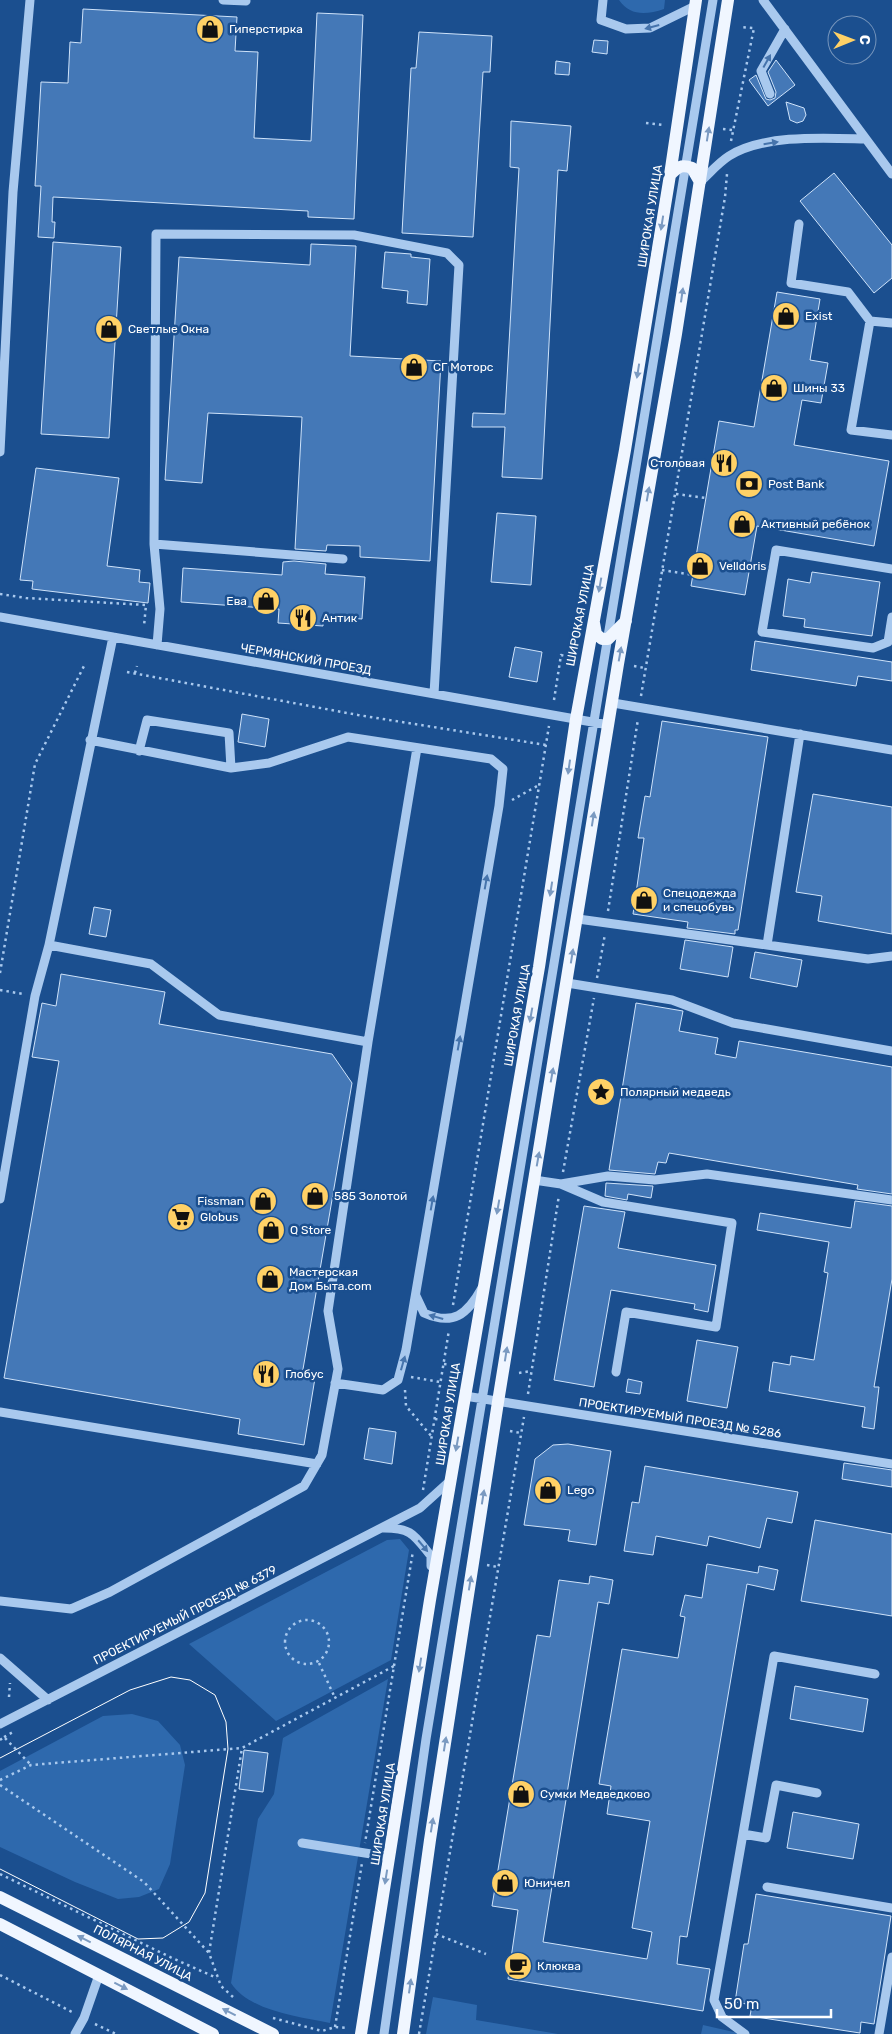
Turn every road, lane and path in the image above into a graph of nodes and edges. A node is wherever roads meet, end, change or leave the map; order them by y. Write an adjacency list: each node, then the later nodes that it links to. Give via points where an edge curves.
1 (30, 0): 26 (street, via 14,192)
2 (223, 0): 7 (street)
3 (603, 0): 8 (street, one-way to 3, via 650,28 626,30 601,20)
4 (712, 0): 18 (street)
5 (728, 0): 21 (main road, one-way to 5)
6 (763, 0): 10 (street)
7 (246, 1)
8 (696, 3): 20 (main road, ШИРОКАЯ УЛИЦА)
9 (740, 27): 15 (path, via 754,28)
10 (785, 29): 11 (street, one-way to 10, via 761,71); 16 (street)
11 (770, 94)
12 (646, 123): 13 (path)
13 (665, 125)
14 (723, 130): 15 (path)
15 (733, 130): 17 (path)
16 (865, 139): 17 (street, one-way to 16, via 747,147 777,142); 19 (street)
17 (728, 157): 21 (street); 27 (path, via 725,197)
18 (685, 166): 20 (main road, via 679,166); 21 (main road, via 692,168); 41 (street)
19 (892, 174)
20 (670, 175): 38 (main road, ШИРОКАЯ УЛИЦА, one-way to 38)
21 (700, 182): 37 (main road, one-way to 21)
22 (799, 224): 23 (street, via 791,283 848,292)
23 (870, 321): 24 (street); 25 (street, via 852,430)
24 (892, 323)
25 (892, 435)
26 (0, 452)
27 (675, 494): 28 (path); 32 (path)
28 (706, 498)
29 (154, 544): 30 (street); 42 (street, via 160,610); 50 (street, via 156,234 354,235 447,253 459,265)
30 (343, 559)
31 (892, 569): 36 (street, via 776,550 762,632 873,648 888,642)
32 (662, 570): 33 (path); 47 (path)
33 (693, 576)
34 (0, 594): 39 (path, via 146,605)
35 (0, 617): 40 (street, ЧЕРМЯНСКИЙ ПРОЕЗД)
36 (892, 617)
37 (626, 620): 41 (main road); 52 (main road, one-way to 37)
38 (594, 621): 41 (main road, via 596,634); 54 (main road, ШИРОКАЯ УЛИЦА)
39 (144, 626)
40 (113, 637): 42 (street, ЧЕРМЯНСКИЙ ПРОЕЗД); 59 (street)
41 (608, 639): 56 (street)
42 (157, 645): 50 (street, ЧЕРМЯНСКИЙ ПРОЕЗД)
43 (569, 657): 51 (path, via 561,655)
44 (85, 664): 72 (path, via 35,764)
45 (137, 666): 49 (path)
46 (634, 666): 47 (path)
47 (645, 668): 53 (path)
48 (127, 672): 49 (path)
49 (135, 673): 60 (path, via 358,715)
50 (434, 694): 54 (street, ЧЕРМЯНСКИЙ ПРОЕЗД)
51 (554, 700)
52 (613, 702): 53 (street); 57 (main road)
53 (640, 707): 58 (street); 68 (path)
54 (576, 719): 56 (street, ЧЕРМЯНСКИЙ ПРОЕЗД); 83 (main road, ШИРОКАЯ УЛИЦА, one-way to 83, via 539,967)
55 (550, 722): 60 (path)
56 (594, 722): 57 (street, ЧЕРМЯНСКИЙ ПРОЕЗД); 94 (street)
57 (608, 725): 67 (main road, one-way to 57)
58 (800, 734): 62 (street); 70 (street)
59 (90, 740): 63 (street); 69 (street)
60 (546, 745): 65 (path)
61 (417, 748): 64 (street, via 348,737 268,763); 66 (street, via 491,759 503,769); 77 (street)
62 (892, 750)
63 (139, 751): 64 (street); 64 (street, via 147,720 229,733)
64 (231, 768)
65 (539, 785): 66 (path); 85 (path)
66 (498, 807): 84 (street, one-way to 66)
67 (578, 919): 68 (street); 73 (main road, one-way to 67)
68 (606, 923): 70 (street); 74 (path)
69 (49, 945): 77 (street, via 151,964 219,1015); 81 (street, via 35,996)
70 (767, 946): 71 (street, via 868,959)
71 (892, 956)
72 (0, 973)
73 (567, 983): 74 (street); 79 (main road, one-way to 73)
74 (596, 988): 78 (street, via 678,1002 733,1023); 80 (path)
75 (0, 990): 76 (path)
76 (28, 995)
77 (368, 1042): 91 (street, via 328,1311 339,1364)
78 (892, 1051)
79 (534, 1180): 80 (street); 95 (main road, one-way to 79)
80 (561, 1184): 82 (street, via 608,1176 655,1180 707,1174); 88 (path); 89 (street, via 603,1202 732,1223 716,1327 626,1312)
81 (0, 1199)
82 (892, 1200)
83 (484, 1283): 85 (street, via 464,1312); 93 (main road, ШИРОКАЯ УЛИЦА)
84 (416, 1296): 85 (street, one-way to 84, via 424,1313); 91 (street, one-way to 84, via 383,1390 398,1380)
85 (451, 1320): 86 (path)
86 (444, 1364): 87 (path); 98 (path)
87 (459, 1365)
88 (532, 1371): 90 (path); 96 (path)
89 (616, 1372)
90 (519, 1373)
91 (335, 1383): 103 (street, via 322,1455)
92 (405, 1386): 102 (path, via 406,1406)
93 (465, 1396): 94 (street, ПРОЕКТИРУЕМЫЙ ПРОЕЗД № 5286); 105 (main road, ШИРОКАЯ УЛИЦА, one-way to 105)
94 (483, 1399): 95 (street, ПРОЕКТИРУЕМЫЙ ПРОЕЗД № 5286); 153 (street, via 426,1739)
95 (498, 1402): 96 (street, ПРОЕКТИРУЕМЫЙ ПРОЕЗД № 5286); 154 (main road, one-way to 95)
96 (526, 1406): 101 (path); 104 (street, ПРОЕКТИРУЕМЫЙ ПРОЕЗД № 5286)
97 (0, 1412): 103 (street)
98 (435, 1419): 99 (path); 102 (path)
99 (450, 1421)
100 (510, 1431): 101 (path)
101 (521, 1433): 110 (path)
102 (432, 1437): 106 (path)
103 (317, 1464): 112 (street, via 304,1486 96,1599 71,1609)
104 (892, 1464)
105 (451, 1480): 107 (street, ПРОЕКТИРУЕМЫЙ ПРОЕЗД № 6379, via 420,1508); 111 (main road, ШИРОКАЯ УЛИЦА)
106 (422, 1492)
107 (381, 1528): 111 (street, one-way to 111, via 402,1528 432,1556); 120 (street, ПРОЕКТИРУЕМЫЙ ПРОЕЗД № 6379)
108 (414, 1545): 115 (path)
109 (487, 1565): 110 (path)
110 (498, 1567): 137 (path)
111 (430, 1600): 131 (main road, ШИРОКАЯ УЛИЦА, one-way to 131)
112 (0, 1601)
113 (0, 1658): 120 (street)
114 (318, 1662): 114 (path, via 329,1650 329,1635 319,1622 304,1619 290,1627 284,1641 289,1656 303,1665); 119 (path)
115 (394, 1666): 119 (path); 130 (path)
116 (876, 1674): 128 (street, via 774,1656)
117 (7, 1677): 118 (path)
118 (10, 1697)
119 (335, 1698): 123 (path)
120 (48, 1700): 121 (street, ПРОЕКТИРУЕМЫЙ ПРОЕЗД № 6379)
121 (0, 1724)
122 (0, 1740): 124 (path, via 4,1738)
123 (242, 1748): 124 (path); 138 (path)
124 (31, 1765): 125 (path)
125 (0, 1780)
126 (0, 1785): 138 (path, via 144,1882)
127 (817, 1793): 128 (street, via 776,1785 766,1838)
128 (743, 1834): 156 (street, via 714,2000 722,2017)
129 (302, 1843): 130 (street)
130 (364, 1851): 131 (street); 147 (path)
131 (390, 1857): 148 (main road, ШИРОКАЯ УЛИЦА, one-way to 148)
132 (0, 1874): 143 (path)
133 (767, 1886): 135 (street)
134 (0, 1896): 152 (main road, ПОЛЯРНАЯ УЛИЦА, one-way to 134)
135 (892, 1908)
136 (0, 1924): 142 (main road)
137 (436, 1934): 139 (path); 155 (path)
138 (209, 1953): 143 (path)
139 (486, 1954)
140 (892, 1957): 157 (street)
141 (0, 1975): 146 (path)
142 (99, 1975): 146 (street); 151 (main road, one-way to 151)
143 (218, 1978): 144 (path, via 221,1986)
144 (240, 2001)
145 (266, 2014): 147 (path, via 322,2031)
146 (84, 2018): 149 (street); 150 (path)
147 (335, 2026): 148 (path)
148 (356, 2031)
149 (75, 2034)
150 (116, 2034)
151 (213, 2034)
152 (273, 2034)
153 (384, 2034)
154 (403, 2034)
155 (419, 2034)
156 (745, 2034)
157 (879, 2034)

